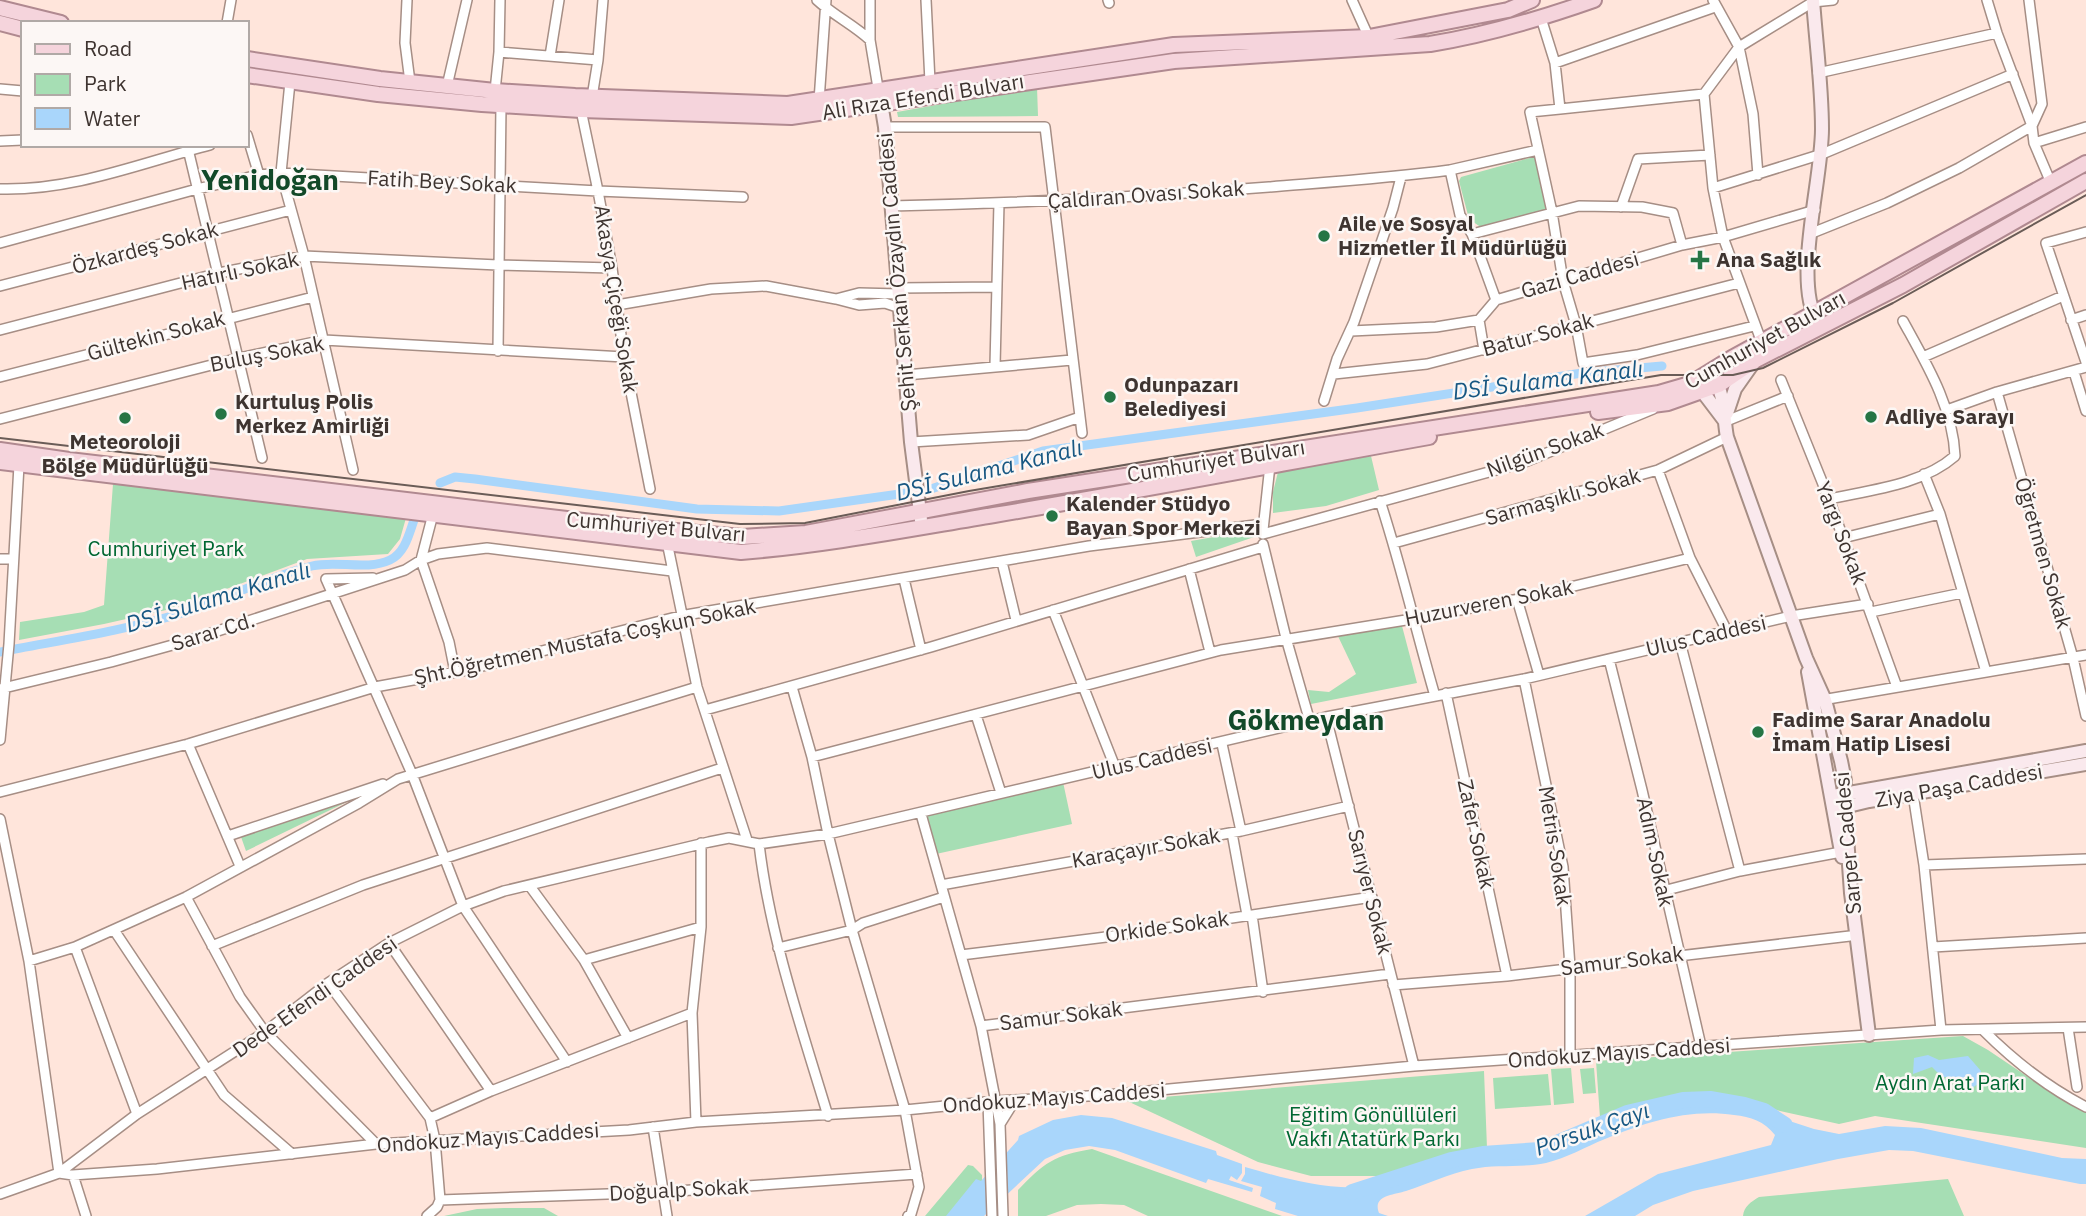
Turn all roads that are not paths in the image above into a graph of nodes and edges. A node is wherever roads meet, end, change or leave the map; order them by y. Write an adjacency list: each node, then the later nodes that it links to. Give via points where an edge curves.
1 (231, 0): 22 (street)
2 (407, 0): 38 (street, via 405,43)
3 (467, 0): 40 (street)
4 (500, 0): 29 (street)
5 (559, 0): 30 (street)
6 (603, 0): 32 (street)
7 (817, 0): 18 (street)
8 (870, 0): 26 (street)
9 (926, 0): 39 (street)
10 (1352, 0): 27 (street)
11 (1594, 0): 20 (main road, Ali Rıza Efendi Bulvarı)
12 (1833, 0): 16 (street)
13 (1987, 0): 25 (street)
14 (2029, 0): 51 (street, via 2042,104)
15 (1525, 1): 27 (main road, Ali Rıza Efendi Bulvarı, via 1508,10)
16 (1813, 1): 28 (street); 34 (main road)
17 (1714, 3): 28 (street); 33 (street)
18 (826, 4): 26 (street); 47 (street)
19 (0, 8): 21 (main road)
20 (1541, 18): 27 (main road, Ali Rıza Efendi Bulvarı, via 1467,38); 33 (street)
21 (53, 21)
22 (227, 21)
23 (0, 23): 24 (main road)
24 (21, 28)
25 (1997, 33): 34 (street); 35 (street)
26 (870, 40): 46 (street)
27 (1372, 43): 39 (main road, Ali Rıza Efendi Bulvarı, via 1174,46); 46 (main road, Ali Rıza Efendi Bulvarı, via 1174,61)
28 (1739, 47): 44 (street); 66 (street, via 1753,114)
29 (499, 52): 30 (street); 43 (street)
30 (550, 55): 32 (street)
31 (248, 60): 38 (main road, Ali Rıza Efendi Bulvarı)
32 (598, 60): 45 (street)
33 (1555, 63): 49 (street)
34 (1818, 73): 60 (main road)
35 (2013, 74): 51 (street); 60 (street)
36 (248, 75): 37 (main road, Ali Rıza Efendi Bulvarı)
37 (290, 82): 48 (main road, Ali Rıza Efendi Bulvarı); 64 (street)
38 (410, 82): 40 (main road, Ali Rıza Efendi Bulvarı)
39 (930, 82): 46 (main road, Ali Rıza Efendi Bulvarı)
40 (447, 86): 43 (main road, Ali Rıza Efendi Bulvarı)
41 (0, 89): 42 (street)
42 (21, 91)
43 (495, 91): 45 (main road, Ali Rıza Efendi Bulvarı)
44 (1704, 94): 49 (street); 61 (street)
45 (592, 97): 47 (main road, Ali Rıza Efendi Bulvarı, via 788,104); 50 (street)
46 (880, 97): 47 (main road, Ali Rıza Efendi Bulvarı); 50 (main road, Ali Rıza Efendi Bulvarı, via 838,111 791,117); 52 (main road, Şehit Serkan Özaydın Caddesi)
47 (819, 101)
48 (501, 105): 50 (main road, Ali Rıza Efendi Bulvarı); 70 (street)
49 (1560, 109): 59 (street, via 1530,112)
50 (581, 110): 74 (street, Akasya Çiçeği Sokak)
51 (2032, 126): 57 (street); 85 (street, via 1959,168)
52 (885, 127): 76 (street, via 1045,127); 78 (main road, Şehit Serkan Özaydın Caddesi)
53 (2086, 127): 57 (street)
54 (248, 139): 65 (street)
55 (21, 140): 56 (street)
56 (0, 141)
57 (2034, 143): 69 (street)
58 (188, 148): 72 (street, via 87,180); 73 (street)
59 (1538, 150): 63 (street, Çaldıran Ovası Sokak); 82 (street)
60 (1822, 154): 66 (street); 81 (main road)
61 (1710, 155): 71 (street); 79 (street, via 1638,159)
62 (2086, 163): 69 (main road, Cumhuriyet Bulvarı)
63 (1450, 170): 67 (street, Çaldıran Ovası Sokak); 86 (street, via 1460,215)
64 (281, 173): 65 (street, Fatih Bey Sokak); 70 (street, Fatih Bey Sokak); 80 (street)
65 (259, 174): 73 (street, Fatih Bey Sokak)
66 (1758, 175): 71 (street)
67 (1401, 177): 76 (street, Çaldıran Ovası Sokak); 113 (street)
68 (2086, 181): 111 (main road, Cumhuriyet Bulvarı)
69 (2051, 183): 103 (main road, Cumhuriyet Bulvarı)
70 (499, 186): 74 (street, Fatih Bey Sokak); 91 (street)
71 (1713, 188): 87 (street)
72 (0, 189)
73 (197, 189): 83 (street); 88 (street, Fatih Bey Sokak)
74 (598, 191): 75 (street, Fatih Bey Sokak); 92 (street, Akasya Çiçeği Sokak)
75 (743, 197)
76 (1052, 201): 77 (street, Çaldıran Ovası Sokak); 122 (street)
77 (999, 203): 78 (street, Çaldıran Ovası Sokak); 97 (street)
78 (891, 206): 100 (main road, Şehit Serkan Özaydın Caddesi)
79 (1621, 207): 82 (street, via 1579,206); 89 (street, via 1673,213)
80 (291, 210): 83 (street, Özkardeş Sokak); 90 (street)
81 (1815, 210): 85 (main road); 87 (street, Gazi Caddesi)
82 (1552, 212): 86 (street); 94 (street)
83 (208, 231): 93 (street); 96 (street, Özkardeş Sokak)
84 (2086, 232): 98 (street, via 2046,243)
85 (1812, 233): 103 (main road, via 1807,270)
86 (1472, 234): 101 (street)
87 (1723, 237): 89 (street, Gazi Caddesi); 95 (street)
88 (0, 243)
89 (1682, 245): 94 (street, Gazi Caddesi)
90 (304, 256): 91 (street, Hatırlı Sokak); 93 (street, Hatırlı Sokak); 99 (street)
91 (498, 265): 92 (street, Hatırlı Sokak); 117 (street)
92 (612, 268): 102 (street, Akasya Çiçeği Sokak)
93 (219, 273): 105 (street); 112 (street, Hatırlı Sokak)
94 (1563, 281): 101 (street, Gazi Caddesi); 109 (street)
95 (1739, 283): 109 (street, Batur Sokak); 110 (street)
96 (0, 286)
97 (997, 287): 100 (street); 124 (street)
98 (2063, 296): 107 (street); 119 (street)
99 (313, 297): 105 (street, Gültekin Sokak); 114 (street)
100 (900, 297): 102 (street, via 859,305 766,286 711,289); 127 (main road, Şehit Serkan Özaydın Caddesi)
101 (1496, 300): 106 (street, Gazi Caddesi)
102 (617, 304): 118 (street, Akasya Çiçeği Sokak)
103 (1812, 314): 111 (main road); 115 (main road, Cumhuriyet Bulvarı)
104 (2086, 316): 107 (street)
105 (229, 317): 120 (street); 128 (street, Gültekin Sokak)
106 (1479, 320): 113 (street); 116 (street)
107 (2071, 320): 123 (street)
108 (1903, 321): 119 (street)
109 (1576, 325): 110 (street, via 1583,363 1637,355); 116 (street, Batur Sokak)
110 (1754, 326): 115 (street)
111 (1820, 328): 121 (main road, Cumhuriyet Bulvarı)
112 (0, 330)
113 (1351, 331): 126 (street)
114 (324, 340): 117 (street, Buluş Sokak); 120 (street, Buluş Sokak); 149 (street)
115 (1762, 343): 129 (main road, Cumhuriyet Bulvarı)
116 (1483, 350): 126 (street, Batur Sokak, via 1427,364)
117 (498, 351): 118 (street, Buluş Sokak)
118 (624, 357): 152 (street, Akasya Çiçeği Sokak)
119 (1923, 357): 136 (street)
120 (239, 358): 139 (street, Buluş Sokak); 145 (street)
121 (1756, 359): 131 (main road, Cumhuriyet Bulvarı); 140 (main road, via 1735,389)
122 (1072, 360): 124 (street); 138 (street)
123 (2086, 364): 125 (street)
124 (995, 366): 127 (street)
125 (2074, 372): 132 (street); 137 (street)
126 (1334, 374): 134 (street)
127 (906, 375): 143 (main road, Şehit Serkan Özaydın Caddesi)
128 (0, 377)
129 (1705, 380): 131 (main road, Cumhuriyet Bulvarı); 135 (main road, Cumhuriyet Bulvarı); 140 (main road); 157 (main road, Cumhuriyet Bulvarı, via 1659,393 1042,489)
130 (1781, 380): 133 (street, Yargı Sokak)
131 (1719, 385): 140 (main road, Sarper Caddesi)
132 (1997, 392): 136 (street); 188 (street, Öğretmen Sokak)
133 (1788, 397): 140 (street); 153 (street, Yargı Sokak)
134 (1324, 401)
135 (1668, 403): 148 (main road, Cumhuriyet Bulvarı, via 1481,428); 154 (street, Nilgün Sokak, via 1525,462)
136 (1947, 410): 151 (street, via 1955,456)
137 (2086, 411)
138 (1080, 416): 141 (street); 143 (street, via 1028,435)
139 (0, 419)
140 (1724, 421): 142 (main road, Sarper Caddesi)
141 (1082, 433)
142 (1727, 437): 150 (street, Sarmaşıklı Sokak); 178 (main road, Sarper Caddesi)
143 (911, 442): 157 (main road, Şehit Serkan Özaydın Caddesi)
144 (0, 451): 147 (main road); 157 (main road, Cumhuriyet Bulvarı, via 742,537)
145 (262, 458)
146 (0, 463): 147 (main road, Cumhuriyet Bulvarı)
147 (19, 465): 155 (main road, Cumhuriyet Bulvarı); 165 (street)
148 (1270, 465): 157 (main road, Cumhuriyet Bulvarı, via 1206,479); 158 (street)
149 (353, 470)
150 (1658, 470): 161 (street, Sarmaşıklı Sokak); 163 (street)
151 (1924, 474): 153 (street); 156 (street)
152 (650, 489)
153 (1829, 499): 159 (street, Yargı Sokak)
154 (1380, 500): 158 (street, Nilgün Sokak); 161 (street)
155 (433, 514): 160 (main road, Cumhuriyet Bulvarı); 166 (street)
156 (1940, 514): 159 (street); 172 (street)
157 (921, 520): 160 (main road, Cumhuriyet Bulvarı, via 806,547 741,552)
158 (1263, 529): 162 (street); 167 (street, Şht.Öğretmen Mustafa Coşkun Sokak, via 1089,546)
159 (1843, 538): 175 (street, Yargı Sokak)
160 (667, 542): 169 (street)
161 (1394, 543): 179 (street)
162 (1263, 547): 168 (street); 182 (street)
163 (1690, 558): 174 (street, Huzurveren Sokak); 181 (street)
164 (0, 559): 165 (street)
165 (13, 559): 184 (street)
166 (421, 559): 169 (street, Sarar Cd., via 487,548); 170 (street, Sarar Cd.); 190 (street)
167 (1002, 562): 171 (street, Şht.Öğretmen Mustafa Coşkun Sokak); 180 (street)
168 (1189, 569): 176 (street); 186 (street)
169 (672, 571): 177 (street)
170 (380, 578): 173 (street, Sarar Cd.); 173 (street, via 326,579)
171 (904, 579): 177 (street, Şht.Öğretmen Mustafa Coşkun Sokak); 185 (street)
172 (1962, 593): 175 (street, Ulus Caddesi); 191 (street)
173 (332, 594): 195 (street); 199 (street, Sarar Cd., via 124,659)
174 (1517, 599): 179 (street, Huzurveren Sokak); 192 (street)
175 (1870, 608): 178 (street, Ulus Caddesi); 198 (street, Yargı Sokak)
176 (1053, 610): 180 (street); 194 (street)
177 (680, 616): 190 (street, Şht.Öğretmen Mustafa Coşkun Sokak); 196 (street)
178 (1791, 616): 181 (street, Ulus Caddesi); 202 (main road, Sarper Caddesi)
179 (1412, 619): 182 (street, Huzurveren Sokak); 201 (street)
180 (1016, 620): 185 (street)
181 (1727, 631): 183 (street, Ulus Caddesi)
182 (1286, 638): 186 (street, Huzurveren Sokak); 207 (street)
183 (1680, 642): 189 (street, Ulus Caddesi); 236 (street)
184 (6, 643): 199 (street)
185 (921, 650): 197 (street)
186 (1210, 652): 194 (street, Huzurveren Sokak)
187 (2086, 655): 188 (street)
188 (2073, 658): 191 (street); 205 (street, Öğretmen Sokak)
189 (1609, 659): 192 (street, Ulus Caddesi); 239 (street, Adım Sokak)
190 (455, 672): 195 (street, Şht.Öğretmen Mustafa Coşkun Sokak)
191 (1986, 672): 198 (street)
192 (1539, 675): 193 (street, Ulus Caddesi)
193 (1524, 679): 200 (street, Ulus Caddesi); 259 (street, Metris Sokak, via 1563,867)
194 (1083, 684): 204 (street, Huzurveren Sokak); 214 (street)
195 (375, 687): 209 (street, Şht.Öğretmen Mustafa Coşkun Sokak); 216 (street)
196 (696, 687): 203 (street); 216 (street)
197 (792, 687): 203 (street); 212 (street)
198 (1897, 687): 202 (street)
199 (2, 689): 208 (street)
200 (1446, 693): 201 (street, Ulus Caddesi); 261 (street, Zafer Sokak)
201 (1435, 695): 206 (street, Ulus Caddesi)
202 (1819, 701): 221 (main road, Sarper Caddesi, via 1845,781)
203 (705, 710): 215 (street)
204 (976, 715): 212 (street, Huzurveren Sokak); 219 (street)
205 (2086, 716)
206 (1326, 717): 207 (street, Ulus Caddesi); 222 (street, Sarıyer Sokak)
207 (1310, 722): 210 (street, Ulus Caddesi)
208 (0, 740)
209 (188, 744): 218 (street, Şht.Öğretmen Mustafa Coşkun Sokak); 227 (street)
210 (1222, 744): 214 (street, Ulus Caddesi); 225 (street)
211 (2086, 751): 221 (main road, Ziya Paşa Caddesi)
212 (812, 757): 226 (street)
213 (2086, 764): 220 (main road, Ziya Paşa Caddesi)
214 (1115, 767): 219 (street, Ulus Caddesi)
215 (722, 768): 228 (street); 232 (street)
216 (412, 774): 217 (street); 232 (street)
217 (398, 779): 227 (street); 235 (street)
218 (0, 792)
219 (1001, 793): 223 (street, Ulus Caddesi)
220 (1913, 794): 221 (main road, Ziya Paşa Caddesi); 234 (street)
221 (1838, 802): 231 (main road, Sarper Caddesi); 272 (main road, Sarper Caddesi)
222 (1349, 806): 225 (street, Karaçayır Sokak); 242 (street, Sarıyer Sokak)
223 (921, 814): 226 (street, Ulus Caddesi); 238 (street)
224 (0, 820): 258 (street)
225 (1236, 832): 238 (street, Karaçayır Sokak); 244 (street)
226 (828, 834): 230 (street, Ulus Caddesi); 247 (street)
227 (228, 836): 235 (street)
228 (747, 840): 229 (street, Dede Efendi Caddesi); 230 (street, Dede Efendi Caddesi)
229 (701, 843): 237 (street, Dede Efendi Caddesi); 245 (street)
230 (759, 844): 254 (street)
231 (1842, 852): 236 (street); 248 (main road, Sarper Caddesi)
232 (444, 857): 243 (street); 251 (street)
233 (2086, 859): 234 (street)
234 (1924, 864): 253 (street)
235 (240, 866): 240 (street)
236 (1740, 871): 239 (street)
237 (529, 885): 243 (street, Dede Efendi Caddesi); 257 (street)
238 (941, 886): 241 (street)
239 (1663, 891): 256 (street, Adım Sokak)
240 (186, 897): 246 (street); 251 (street)
241 (944, 897): 247 (street); 255 (street)
242 (1372, 897): 244 (street, Orkide Sokak); 260 (street, Sarıyer Sokak)
243 (463, 906): 250 (street, Dede Efendi Caddesi); 276 (street)
244 (1249, 915): 255 (street, Orkide Sokak); 264 (street)
245 (701, 928): 257 (street); 265 (street)
246 (114, 930): 252 (street); 278 (street)
247 (852, 930): 254 (street); 284 (street)
248 (1850, 936): 256 (street, Samur Sokak); 272 (main road, Sarper Caddesi)
249 (2086, 939): 253 (street)
250 (389, 943): 262 (street, Dede Efendi Caddesi); 280 (street)
251 (212, 946): 271 (street)
252 (75, 947): 258 (street); 285 (street)
253 (1933, 947): 269 (street)
254 (778, 948): 286 (street)
255 (961, 954): 266 (street)
256 (1679, 955): 259 (street, Samur Sokak); 274 (street, Adım Sokak)
257 (584, 960): 273 (street)
258 (29, 961): 294 (street)
259 (1570, 967): 261 (street, Samur Sokak); 275 (street, Metris Sokak)
260 (1390, 974): 263 (street, Sarıyer Sokak); 264 (street, Samur Sokak)
261 (1507, 976): 263 (street, Samur Sokak)
262 (327, 983): 271 (street, Dede Efendi Caddesi); 287 (street)
263 (1393, 985): 277 (street, Sarıyer Sokak)
264 (1263, 992): 266 (street, Samur Sokak)
265 (692, 1013): 273 (street); 288 (street)
266 (981, 1026): 282 (street)
267 (2086, 1027): 268 (street, Ondokuz Mayıs Caddesi)
268 (2068, 1028): 270 (street, Ondokuz Mayıs Caddesi); 279 (street)
269 (1941, 1030): 270 (street, Ondokuz Mayıs Caddesi); 272 (street, Ondokuz Mayıs Caddesi)
270 (1983, 1030): 283 (street, via 2058,1093)
271 (265, 1032): 278 (street, Dede Efendi Caddesi); 292 (street)
272 (1865, 1035): 274 (street, Ondokuz Mayıs Caddesi)
273 (628, 1038): 276 (street)
274 (1700, 1046): 275 (street, Ondokuz Mayıs Caddesi)
275 (1570, 1057): 277 (street, Ondokuz Mayıs Caddesi)
276 (567, 1062): 280 (street)
277 (1414, 1066): 281 (street, Ondokuz Mayıs Caddesi)
278 (206, 1071): 285 (street, Dede Efendi Caddesi); 293 (street, via 223,1095)
279 (2077, 1087)
280 (491, 1091): 287 (street)
281 (1015, 1100): 282 (street, Ondokuz Mayıs Caddesi); 289 (street)
282 (992, 1101): 284 (street, Ondokuz Mayıs Caddesi); 289 (street); 300 (street)
283 (2086, 1107)
284 (905, 1110): 286 (street, Ondokuz Mayıs Caddesi); 295 (street)
285 (137, 1114): 294 (street, Dede Efendi Caddesi)
286 (828, 1115): 288 (street, Ondokuz Mayıs Caddesi)
287 (430, 1118): 291 (street)
288 (696, 1122): 290 (street, Ondokuz Mayıs Caddesi)
289 (1000, 1124): 305 (street)
290 (653, 1127): 291 (street, Ondokuz Mayıs Caddesi); 297 (street)
291 (435, 1140): 292 (street, Ondokuz Mayıs Caddesi); 299 (street)
292 (376, 1144): 293 (street, Ondokuz Mayıs Caddesi)
293 (292, 1154): 296 (street, Ondokuz Mayıs Caddesi)
294 (59, 1174): 296 (street, Ondokuz Mayıs Caddesi); 298 (street, Ondokuz Mayıs Caddesi)
295 (918, 1174): 297 (street, Doğualp Sokak); 304 (street, via 919,1187)
296 (73, 1175): 301 (street)
297 (664, 1192): 299 (street, Doğualp Sokak); 303 (street)
298 (0, 1194)
299 (440, 1200): 302 (street)
300 (992, 1214)
301 (86, 1216)
302 (427, 1216)
303 (667, 1216)
304 (908, 1216)
305 (1003, 1216)

